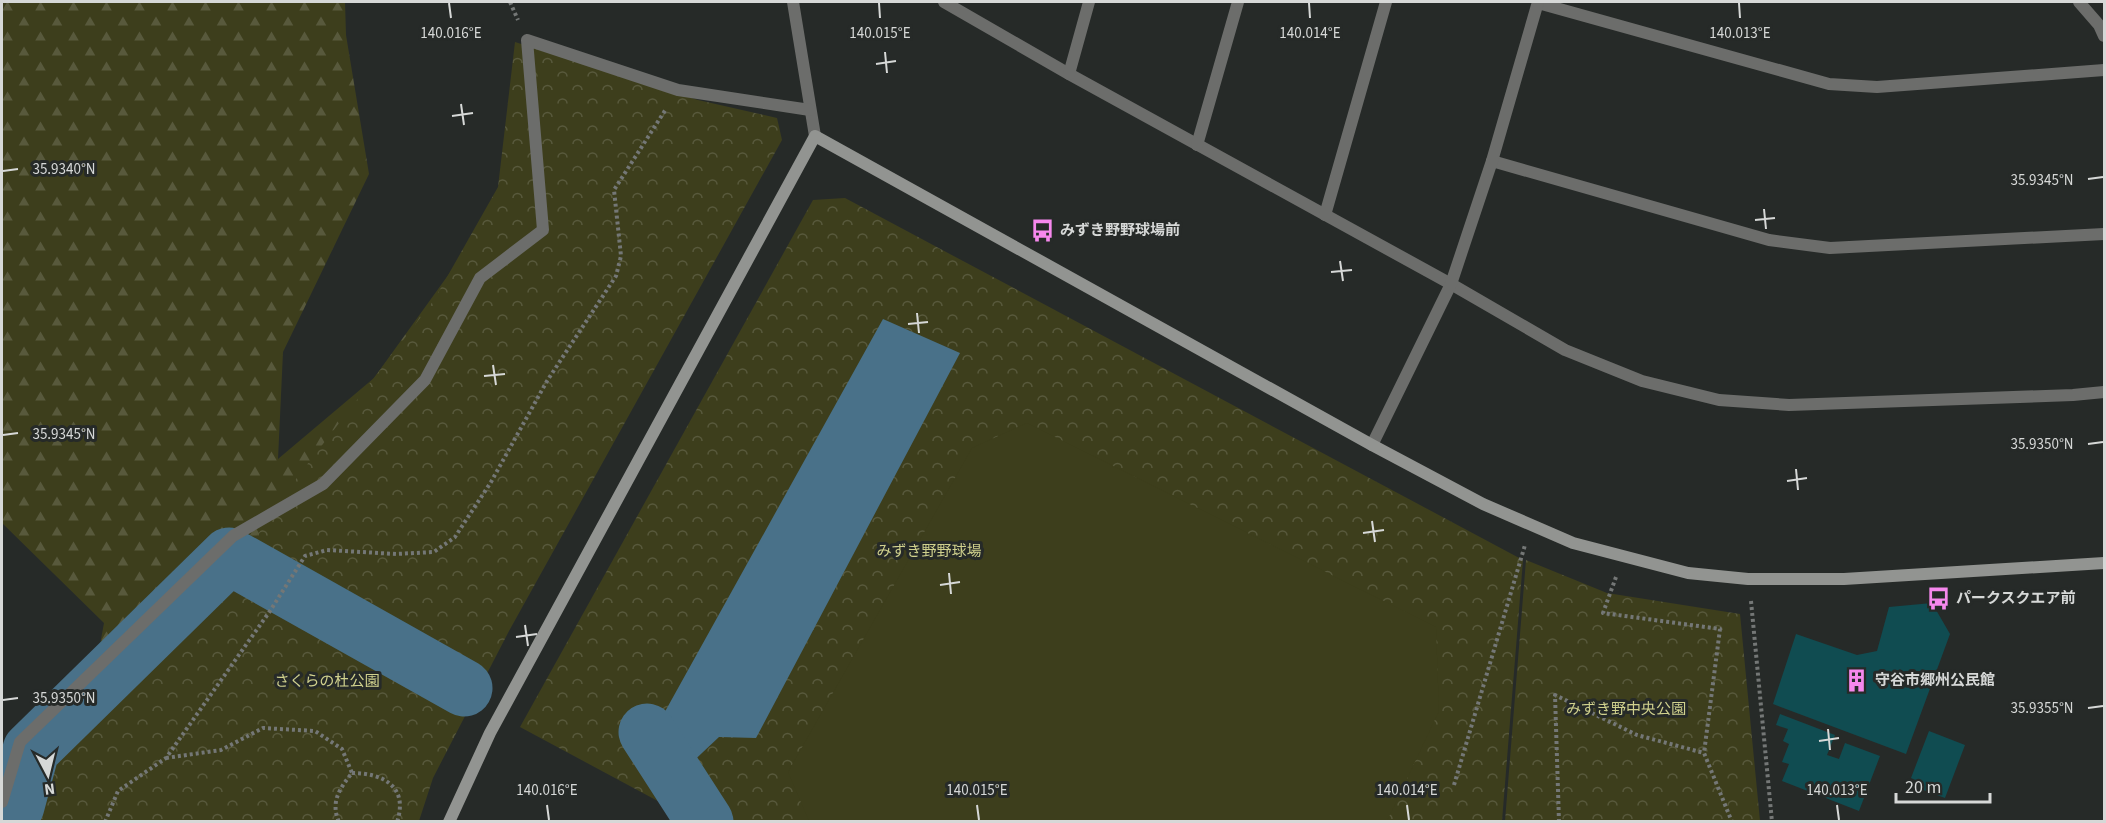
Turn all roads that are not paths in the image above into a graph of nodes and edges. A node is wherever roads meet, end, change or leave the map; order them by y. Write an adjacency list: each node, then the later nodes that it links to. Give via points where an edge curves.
1 (793, 2): 11 (street)
2 (944, 2): 10 (street)
3 (1089, 2): 10 (street)
4 (1238, 2): 13 (street)
5 (1386, 2): 15 (street)
6 (1538, 2): 9 (street, via 1829,84 1877,87); 14 (street)
7 (2079, 2): 8 (street)
8 (2104, 36)
9 (2104, 70)
10 (1069, 74): 13 (street)
11 (810, 110): 12 (street); 21 (street, via 678,90 527,40 543,230 480,278 425,380 323,484 233,536 20,742)
12 (816, 136): 19 (street); 22 (street, via 490,734)
13 (1197, 145): 15 (street)
14 (1492, 161): 16 (street, via 1769,240 1830,248); 17 (street)
15 (1325, 215): 17 (street)
16 (2104, 234)
17 (1452, 284): 18 (street, via 1565,350 1642,381 1719,400 1789,405); 19 (street)
18 (2104, 392)
19 (1372, 445): 20 (street, via 1483,504 1573,543 1688,573 1748,579 1844,579)
20 (2104, 563)
21 (2, 802)
22 (449, 822)

